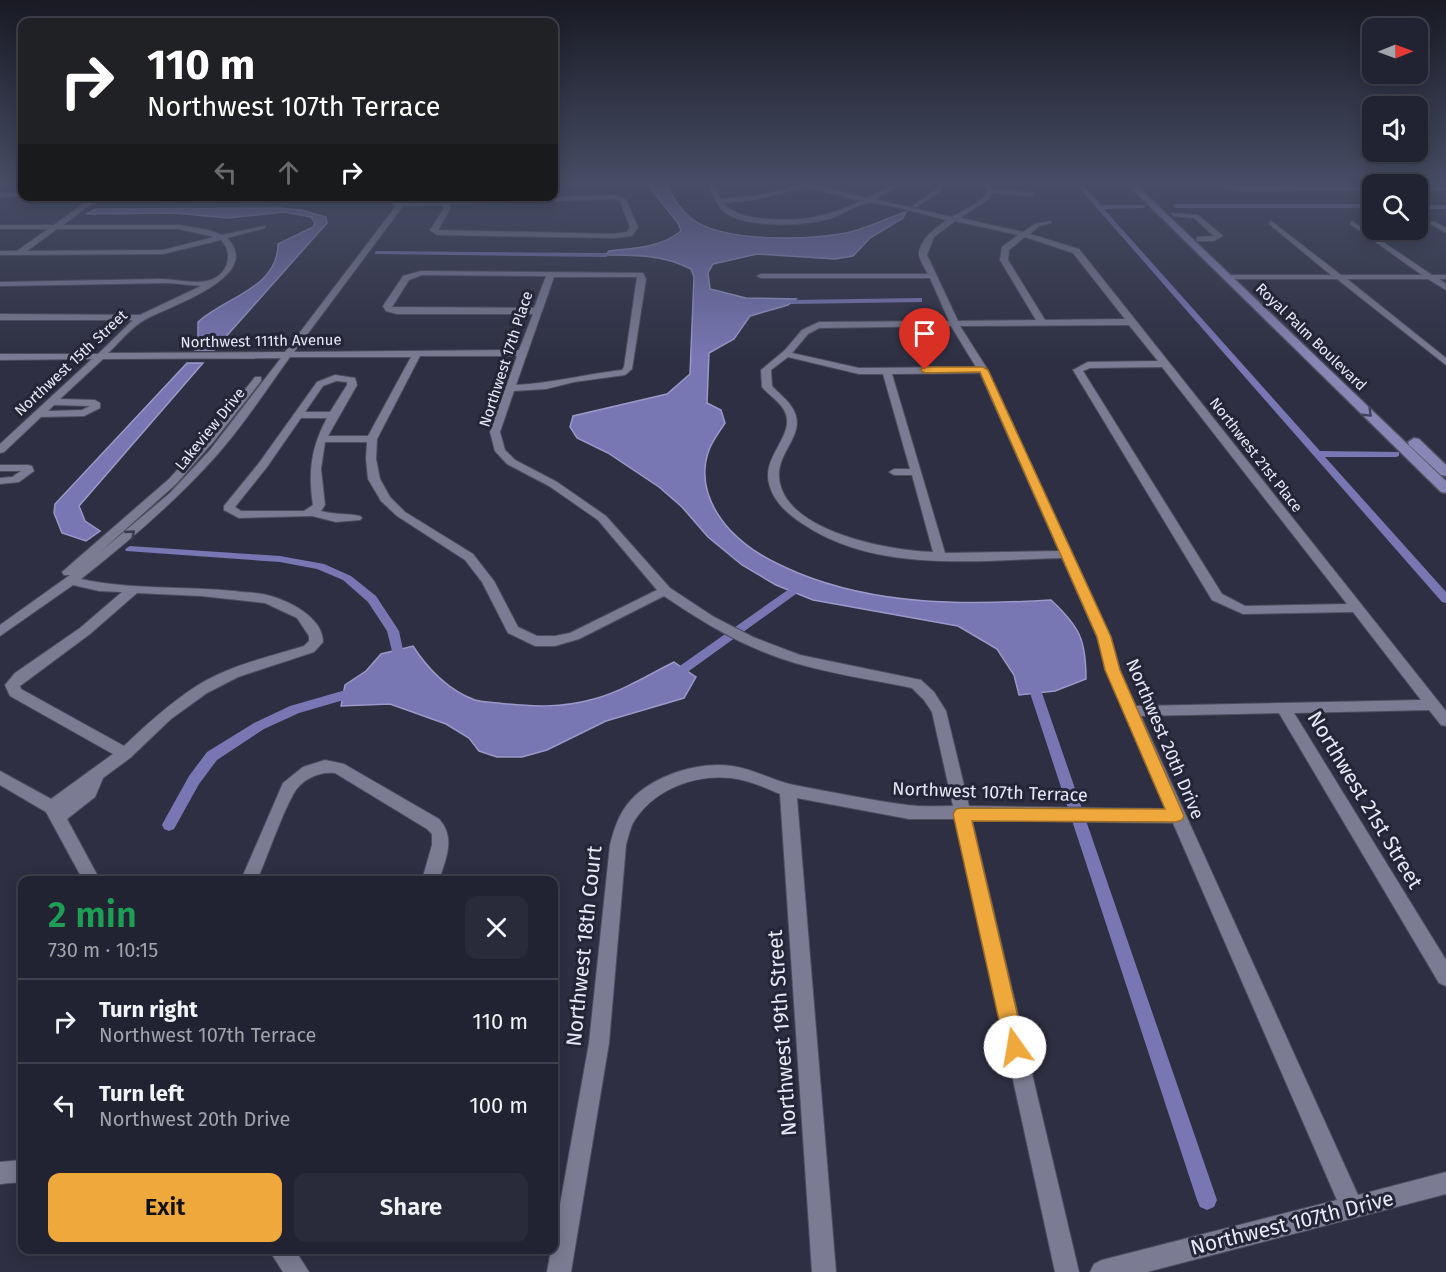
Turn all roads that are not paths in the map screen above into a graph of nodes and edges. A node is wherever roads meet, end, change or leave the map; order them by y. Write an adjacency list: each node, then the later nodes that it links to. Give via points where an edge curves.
1 (35, 241): 13 (street)
2 (209, 241): 13 (street, via 163,252)
3 (225, 241): 22 (street, Northwest 15th Street, via 233,253 232,262)
4 (369, 241): 34 (street, Lakeview Drive)
5 (927, 241): 16 (street, Northwest 20th Drive, via 923,255)
6 (1014, 241): 28 (street, via 1002,254)
7 (1054, 241): 27 (street, Northwest 21st Place, via 1076,251)
8 (1194, 241): 19 (main road, Royal Palm Boulevard)
9 (1202, 241): 19 (main road, Royal Palm Boulevard)
10 (1295, 241): 17 (street)
11 (1379, 241): 20 (street)
12 (0, 253): 13 (street)
13 (19, 253)
14 (550, 273): 24 (street, Northwest 17th Place); 24 (street, via 414,275 406,278 387,306); 40 (street, via 640,275 629,367 625,372 546,386)
15 (761, 276): 16 (street)
16 (932, 276): 29 (street, Northwest 20th Drive)
17 (1339, 276): 19 (street); 20 (street); 36 (street)
18 (1446, 276): 20 (street)
19 (1233, 277): 51 (main road, Royal Palm Boulevard); 53 (main road, Royal Palm Boulevard, one-way to 53)
20 (1430, 277): 23 (street)
21 (0, 284): 22 (street)
22 (211, 284): 26 (street, Northwest 15th Street)
23 (1446, 288)
24 (537, 311): 30 (street, Northwest 17th Place)
25 (0, 317): 26 (street)
26 (141, 318): 33 (street, Northwest 15th Street)
27 (1130, 322): 28 (street); 37 (street, Northwest 21st Place)
28 (1042, 323): 29 (street)
29 (954, 324): 32 (street, via 813,326 807,328); 38 (street, Northwest 20th Drive)
30 (522, 353): 31 (street, Northwest 111th Avenue); 40 (street, Northwest 17th Place)
31 (417, 354): 34 (street, Northwest 111th Avenue); 46 (street)
32 (787, 354): 39 (street, via 843,368); 57 (street, via 765,370 767,387 793,418 791,434 777,451 773,464 777,492 788,507 806,523 849,544 879,551)
33 (101, 356): 34 (street, Northwest 111th Avenue); 35 (street, Northwest 111th Avenue); 41 (street, Northwest 15th Street)
34 (282, 356): 58 (street, Lakeview Drive, one-way to 34, via 174,495 214,452); 62 (street, Lakeview Drive, via 160,494 78,564)
35 (0, 357)
36 (1446, 362)
37 (1164, 364): 61 (street, Northwest 21st Place); 61 (street, via 1082,366 1078,370 1217,597 1243,610)
38 (983, 370): 39 (street); 56 (street, Northwest 20th Drive)
39 (886, 371): 50 (street)
40 (512, 387): 59 (street, Northwest 17th Place, via 495,432 500,451 511,462 553,484 602,518)
41 (52, 402): 42 (street, Northwest 15th Street); 42 (street, via 98,406 84,413)
42 (39, 414): 47 (street, Northwest 15th Street)
43 (299, 415): 44 (street); 44 (street, via 320,384 335,378 352,380); 54 (street, via 228,508 240,515)
44 (334, 415): 45 (street)
45 (322, 439): 46 (street); 54 (street, via 314,464 319,505)
46 (372, 439): 59 (street, via 374,479 385,499 420,527 469,557 488,581 513,630 535,641 555,641 574,636)
47 (0, 450)
48 (0, 468): 52 (street, via 29,471 15,480)
49 (894, 472): 50 (street)
50 (916, 472): 57 (street)
51 (1446, 472)
52 (0, 481)
53 (1446, 489)
54 (311, 512): 55 (street, via 336,519)
55 (356, 518)
56 (1067, 554): 57 (street); 66 (street, Northwest 20th Drive)
57 (940, 555)
58 (67, 584): 60 (street); 63 (street, Lakeview Drive)
59 (665, 591): 73 (street, Northwest 17th Place, via 709,620 777,651 851,672 916,684 939,711)
60 (127, 595): 68 (street, via 12,685 15,692); 68 (street, via 196,599 224,594 267,599 302,615 316,642 309,649 233,674 202,689 166,715)
61 (1356, 609): 64 (street, Northwest 21st Place)
62 (0, 620)
63 (0, 632)
64 (1433, 705): 65 (street); 67 (street, Northwest 21st Place)
65 (1283, 708): 66 (street); 78 (street, Northwest 21st Street)
66 (1131, 711): 74 (street, Northwest 20th Drive)
67 (1446, 721)
68 (125, 754): 72 (street, via 99,774 89,793)
69 (0, 777): 72 (street)
70 (788, 790): 71 (street, Northwest 107th Terrace, via 731,772 705,772 653,790); 73 (street, Northwest 107th Terrace, via 909,812); 86 (street, Northwest 19th Street)
71 (636, 806): 85 (street, Northwest 18th Court, via 624,823 618,845 599,1043)
72 (55, 812): 75 (street)
73 (962, 814): 74 (street, Northwest 107th Terrace); 87 (street, Northwest 17th Place)
74 (1176, 816): 82 (street, Northwest 20th Drive)
75 (90, 876)
76 (251, 876): 77 (street, via 290,787 309,771 325,766 339,768 433,824 440,832 440,845)
77 (432, 876)
78 (1446, 976)
79 (18, 1171): 80 (street)
80 (0, 1173)
81 (1446, 1183): 82 (street, Northwest 107th Drive)
82 (1352, 1208): 88 (street, Northwest 107th Drive)
83 (284, 1254): 84 (street)
84 (297, 1272)
85 (559, 1272)
86 (824, 1272)
87 (1067, 1272)
88 (1102, 1272)

